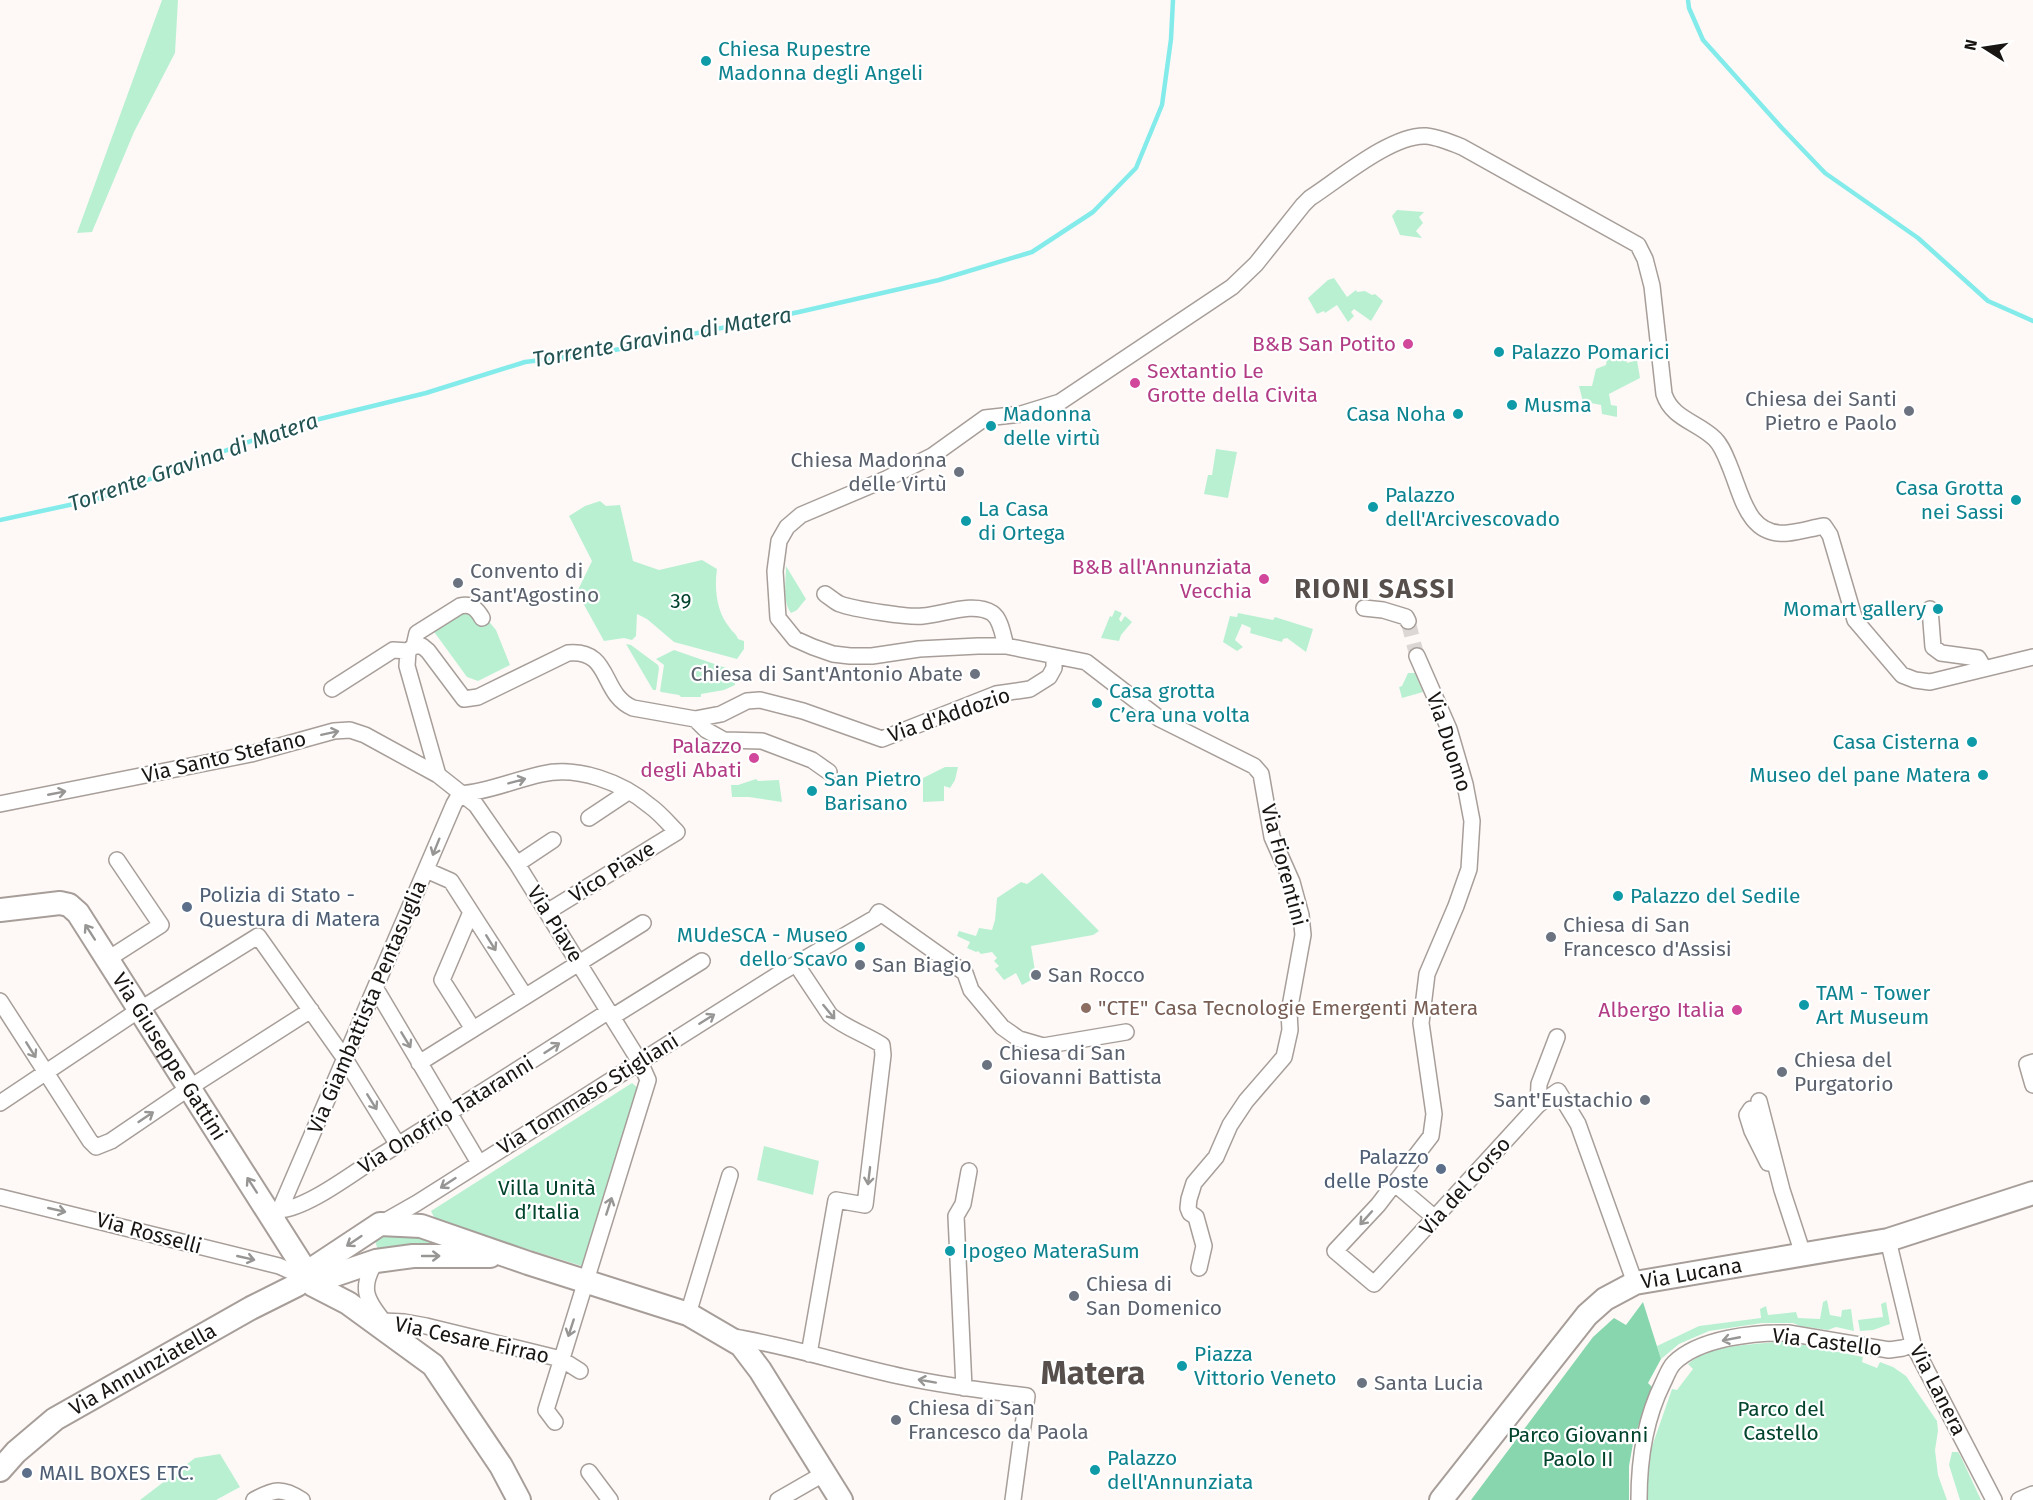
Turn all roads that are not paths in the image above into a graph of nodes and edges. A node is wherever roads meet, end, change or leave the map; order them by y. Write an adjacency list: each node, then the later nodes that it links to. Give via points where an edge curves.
1 (778, 548): 2 (street); 8 (street, via 778,618 795,639 833,654 872,656 911,649); 13 (street, via 787,527 801,515 932,456 985,418 1021,414 1060,402 1232,287 1310,198 1384,149 1426,136 1462,147 1638,245 1652,286 1666,400 1678,415 1716,440 1755,523 1773,533 1824,526 1855,620 1902,675 1930,682)
2 (790, 561)
3 (825, 594): 8 (street, via 840,604 912,616 954,610 990,611 997,618)
4 (1364, 608): 7 (street, via 1383,610)
5 (1930, 609): 13 (street, via 1933,647 1941,653 1978,658)
6 (482, 618): 9 (street, via 474,607 460,606 417,633)
7 (1408, 621)
8 (1006, 646): 10 (street)
9 (411, 649): 14 (street, via 393,650); 15 (street, Via d'Addozio, via 422,646 428,651 464,699 478,697 568,653 580,652 590,655 600,666 624,704); 17 (street, via 407,666)
10 (1054, 656): 15 (street, Via d'Addozio, via 1049,677 1030,689 996,694 882,739 760,700); 68 (street, Via Fiorentini, via 1086,662 1160,719 1248,763 1261,774 1272,837 1292,882 1301,915 1303,935 1286,1051 1235,1117 1216,1157 1194,1183 1189,1199 1188,1208 1196,1217 1204,1246)
11 (1418, 656): 58 (street, Via Duomo, via 1449,729 1465,784 1472,829 1469,868 1427,974 1421,1023 1434,1114 1431,1136)
12 (2033, 657): 13 (street)
13 (1984, 668)
14 (332, 689)
15 (695, 719): 16 (street, via 724,740 762,741 812,760)
16 (829, 771)
17 (438, 775): 19 (street); 20 (street, Via Santo Stefano, one-way to 17, via 251,754 334,731 350,730 365,735)
18 (628, 792): 19 (street, one-way to 18, via 545,773 580,772); 21 (street); 28 (street, Vico Piave, via 650,805 677,832)
19 (460, 794): 24 (street, Via Piave, via 476,805); 25 (street, Via Giambattista Pentasuglia, one-way to 25)
20 (0, 804)
21 (589, 818)
22 (553, 840): 24 (street)
23 (117, 860): 30 (street, via 161,925)
24 (517, 864): 28 (street, Via Piave)
25 (426, 870): 27 (street, via 451,881); 34 (street, Via Giambattista Pentasuglia)
26 (0, 910): 30 (street, Via Giuseppe Gattini, one-way to 26, via 69,905 39,904)
27 (471, 912): 35 (street, one-way to 35); 40 (street, via 442,980)
28 (547, 912): 32 (street, Via Piave)
29 (643, 923): 32 (street)
30 (108, 959): 37 (street, Via Giuseppe Gattini)
31 (702, 961): 39 (street, Via Onofrio Tataranni)
32 (578, 962): 35 (street); 39 (street, Via Piave)
33 (796, 964): 41 (street, Via Tommaso Stigliani, via 879,912 965,973 971,990 1002,1027 1019,1039 1043,1046); 44 (street, Via Tommaso Stigliani, one-way to 33); 77 (street, one-way to 77, via 830,1015 882,1045 883,1055 866,1205 836,1200)
34 (376, 989): 43 (street, Via Giambattista Pentasuglia); 46 (street, one-way to 46)
35 (525, 996): 40 (street)
36 (0, 1000): 47 (street, one-way to 47)
37 (139, 1010): 38 (street, via 258,936); 47 (street); 49 (street, Via Giuseppe Gattini)
38 (311, 1010): 43 (street); 49 (street)
39 (611, 1014): 44 (street, Via Piave); 53 (street, Via Onofrio Tataranni, one-way to 39)
40 (473, 1029): 46 (street)
41 (1126, 1032)
42 (1557, 1037): 52 (street, via 1539,1084)
43 (345, 1059): 54 (street, one-way to 54); 61 (street, Via Giambattista Pentasuglia)
44 (640, 1062): 55 (street, Via Tommaso Stigliani); 70 (street, one-way to 44, via 648,1080)
45 (2033, 1062): 48 (street, via 2027,1064)
46 (419, 1063): 53 (street)
47 (44, 1072): 49 (street, one-way to 49, via 96,1146 111,1141); 50 (street)
48 (2033, 1085)
49 (189, 1088): 61 (street, Via Giuseppe Gattini, one-way to 49)
50 (0, 1103)
51 (1759, 1104): 65 (street)
52 (1538, 1105): 62 (street, Via del Corso); 71 (street, Via del Corso, via 1558,1091 1578,1124)
53 (449, 1114): 54 (street, Via Onofrio Tataranni); 55 (street)
54 (398, 1145): 61 (street, Via Onofrio Tataranni)
55 (479, 1163): 63 (street, Via Tommaso Stigliani, one-way to 63)
56 (969, 1171): 80 (street, via 963,1204 956,1216)
57 (730, 1174): 73 (street)
58 (1394, 1183): 62 (street); 72 (street, Via Duomo, one-way to 72, via 1335,1251)
59 (2033, 1193): 64 (street, Via Lucana)
60 (0, 1197): 69 (street, Via Rosselli, one-way to 69, via 279,1266)
61 (277, 1216): 69 (street, Via Giuseppe Gattini)
62 (1435, 1218): 72 (street, Via del Corso)
63 (380, 1224): 66 (street, via 421,1226); 69 (street, one-way to 69)
64 (1887, 1240): 65 (street, Via Lucana); 76 (street, Via Lanera)
65 (1803, 1254): 71 (street, Via Lucana)
66 (507, 1256): 67 (street, one-way to 66, via 413,1256); 70 (street)
67 (376, 1261): 69 (street); 74 (street, via 367,1275 366,1294)
68 (1199, 1268)
69 (306, 1278): 74 (street); 82 (street, Via Annunziatella, via 55,1419)
70 (585, 1282): 73 (street); 78 (street, one-way to 78)
71 (1635, 1283): 93 (street, Via Lucana, via 1605,1299 1587,1315)
72 (1374, 1284)
73 (688, 1314): 75 (street)
74 (388, 1328): 78 (street, Via Cesare Firrao, via 404,1322); 88 (street, via 433,1365 501,1466)
75 (732, 1340): 77 (street, via 771,1343); 84 (street, via 760,1370)
76 (1913, 1344): 94 (street, Via Castello, one-way to 94, via 1889,1350 1771,1333 1694,1348 1674,1363 1655,1399 1642,1448); 95 (street, Via Lanera)
77 (809, 1353): 80 (street, one-way to 77)
78 (561, 1359): 79 (street, Via Cesare Firrao); 81 (street, via 546,1410)
79 (580, 1371)
80 (964, 1388): 92 (street, via 1027,1395)
81 (555, 1422)
82 (0, 1470)
83 (590, 1472): 89 (street)
84 (825, 1473): 90 (street); 91 (street)
85 (2033, 1494): 96 (street)
86 (254, 1500): 87 (street, via 272,1491 285,1491)
87 (302, 1500)
88 (519, 1500)
89 (610, 1500)
90 (778, 1500)
91 (841, 1500)
92 (1013, 1500)
93 (1441, 1500)
94 (1639, 1500)
95 (1994, 1500)
96 (2019, 1500)

